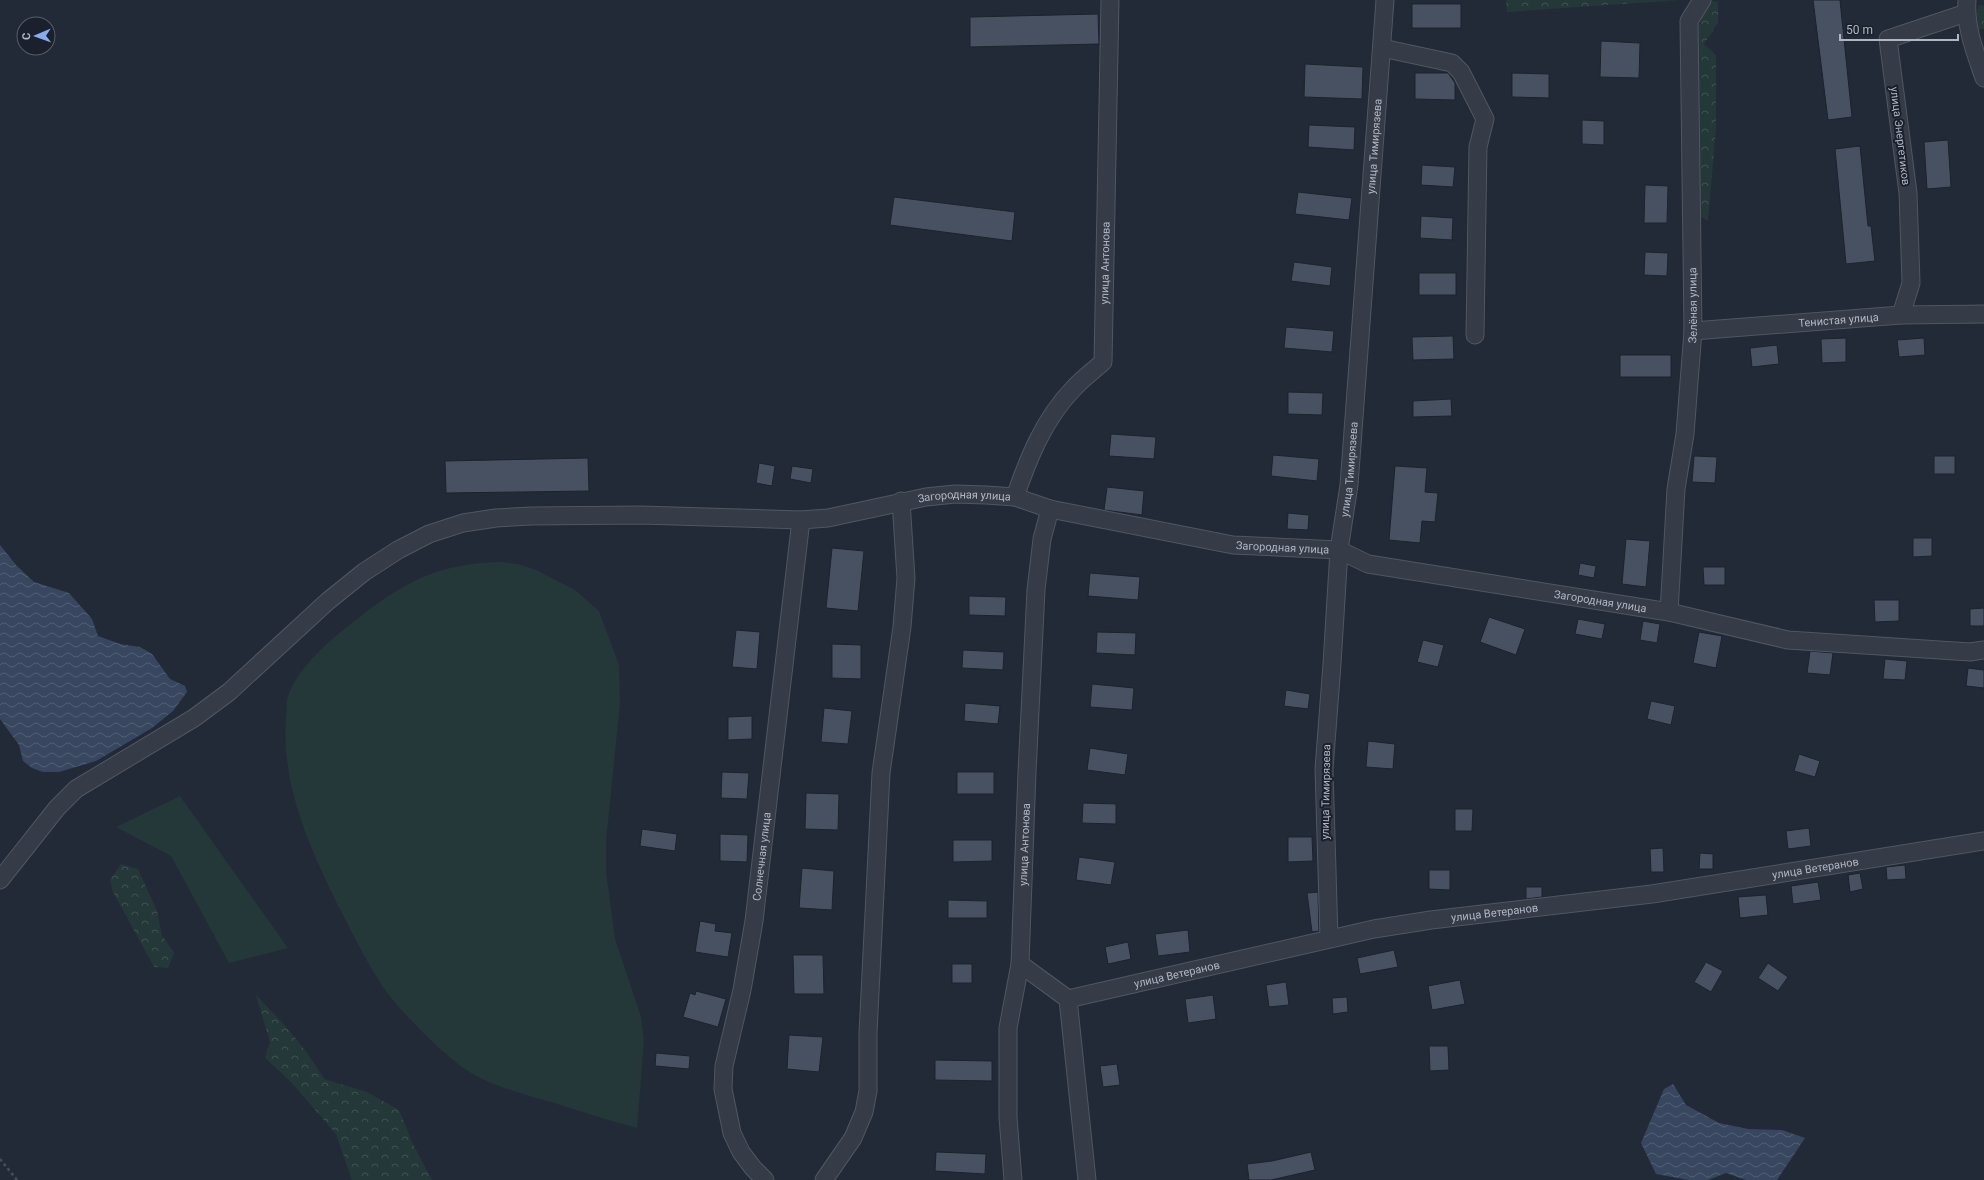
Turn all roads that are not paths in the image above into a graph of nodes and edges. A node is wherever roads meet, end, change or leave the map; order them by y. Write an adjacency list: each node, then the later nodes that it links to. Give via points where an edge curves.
1 (1110, 0): 11 (street, улица Антонова, via 1103,362 1072,389 1051,418 1026,464)
2 (1385, 0): 5 (street, улица Тимирязева)
3 (1702, 0): 9 (street, Зелёная улица, via 1689,21)
4 (1966, 7): 6 (street, via 1970,35); 8 (street, улица Энергетиков, via 1888,39 1908,193 1911,283)
5 (1382, 48): 10 (street, via 1452,63 1461,72 1485,119 1478,147); 15 (street, улица Тимирязева, via 1349,485)
6 (1984, 78)
7 (1984, 314): 8 (street, Тенистая улица)
8 (1901, 315): 9 (street, Тенистая улица)
9 (1693, 331): 16 (street, Зелёная улица, via 1685,434 1676,489)
10 (1475, 335)
11 (1015, 497): 12 (street, Загородная улица, via 955,494); 13 (street, Загородная улица)
12 (901, 501): 14 (street, Загородная улица, via 849,514); 24 (street, via 906,578 900,641 881,773 868,1033 868,1091 864,1112 853,1138)
13 (1050, 509): 15 (street, Загородная улица, via 1233,545); 21 (street, улица Антонова, via 1042,539 1036,590 1026,772)
14 (801, 520): 19 (street, Загородная улица, via 641,515 496,518 463,523 429,534 364,572 229,692 194,718 76,789 57,808); 23 (street, Солнечная улица, via 754,921 742,990 724,1066 723,1089 732,1133 741,1152)
15 (1338, 550): 16 (street, Загородная улица, via 1368,564); 20 (street, улица Тимирязева, via 1324,769)
16 (1669, 612): 17 (street, Загородная улица, via 1788,640)
17 (1977, 651)
18 (1984, 841): 20 (street, улица Ветеранов, via 1652,894 1431,920)
19 (0, 880)
20 (1329, 938): 22 (street, улица Ветеранов)
21 (1020, 964): 22 (street); 25 (street, улица Антонова, via 1008,1028 1008,1117)
22 (1068, 999): 26 (street)
23 (765, 1180)
24 (824, 1180)
25 (1013, 1180)
26 (1087, 1180)

